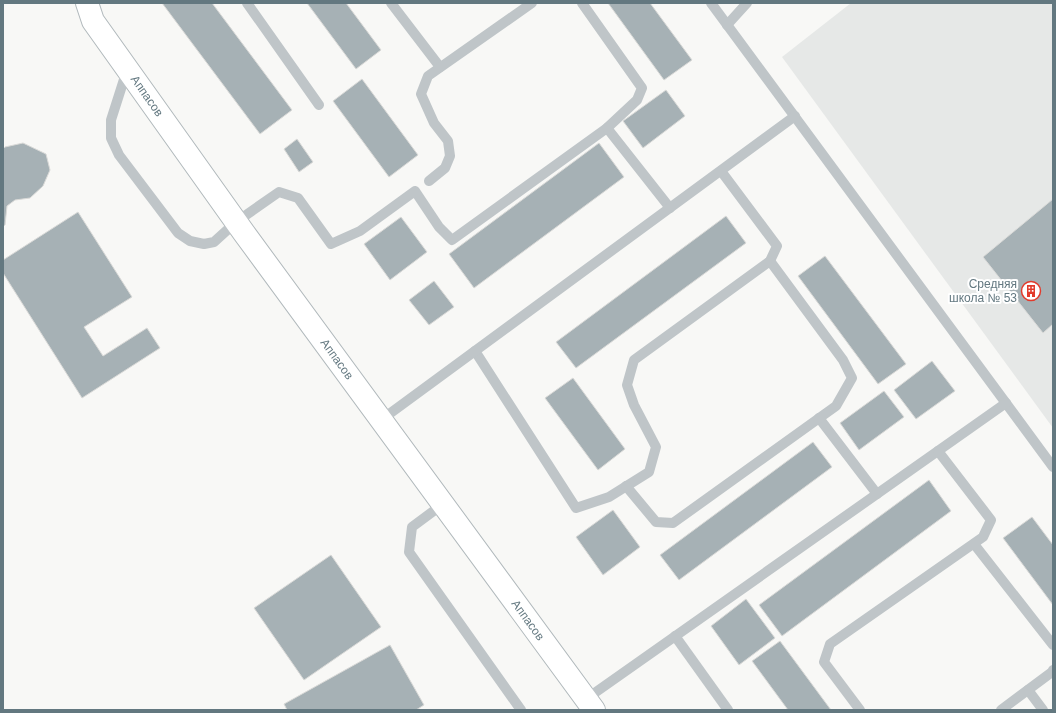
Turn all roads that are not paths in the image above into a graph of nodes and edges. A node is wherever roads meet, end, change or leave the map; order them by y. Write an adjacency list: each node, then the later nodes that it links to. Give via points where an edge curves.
1 (86, 3): 10 (street, Аппасов, via 93,21)
2 (248, 3): 11 (lane)
3 (391, 3): 9 (lane)
4 (532, 3): 9 (lane)
5 (582, 3): 13 (lane, via 642,88 637,100)
6 (711, 3): 8 (lane)
7 (747, 3): 8 (lane)
8 (727, 25): 12 (lane)
9 (440, 67): 15 (lane, via 428,76 421,94 434,124 448,141 450,156 445,168)
10 (127, 68): 17 (street, Аппасов); 17 (lane, via 111,120 111,138 119,155 178,233 190,241 204,244 214,242)
11 (320, 105)
12 (795, 116): 14 (lane); 20 (lane)
13 (607, 128): 16 (lane); 17 (lane, via 452,240 439,227 415,191 360,231 331,244 298,198 279,192)
14 (721, 171): 16 (lane); 18 (lane, via 777,246)
15 (429, 181)
16 (670, 208): 19 (lane)
17 (236, 222): 22 (street, Аппасов)
18 (770, 261): 21 (lane, via 843,360 852,378 836,406); 25 (lane, via 634,360 627,385 634,405 656,447 649,472)
19 (475, 351): 22 (lane); 25 (lane, via 576,508 609,497)
20 (1006, 403): 23 (lane); 24 (lane)
21 (819, 418): 25 (lane, via 673,523 656,522); 26 (lane)
22 (382, 420): 27 (street, Аппасов)
23 (938, 451): 26 (lane); 28 (lane, via 991,520 983,537)
24 (1053, 467)
25 (626, 486)
26 (877, 494): 29 (lane)
27 (443, 504): 33 (street, Аппасов); 34 (lane, via 412,527 409,552)
28 (974, 544): 30 (lane); 36 (lane, via 830,644 824,662)
29 (675, 636): 33 (lane); 35 (lane)
30 (1053, 645)
31 (1053, 670): 32 (lane)
32 (1028, 690): 37 (lane); 38 (lane)
33 (590, 704)
34 (521, 710)
35 (728, 710)
36 (860, 710)
37 (1001, 710)
38 (1043, 710)

